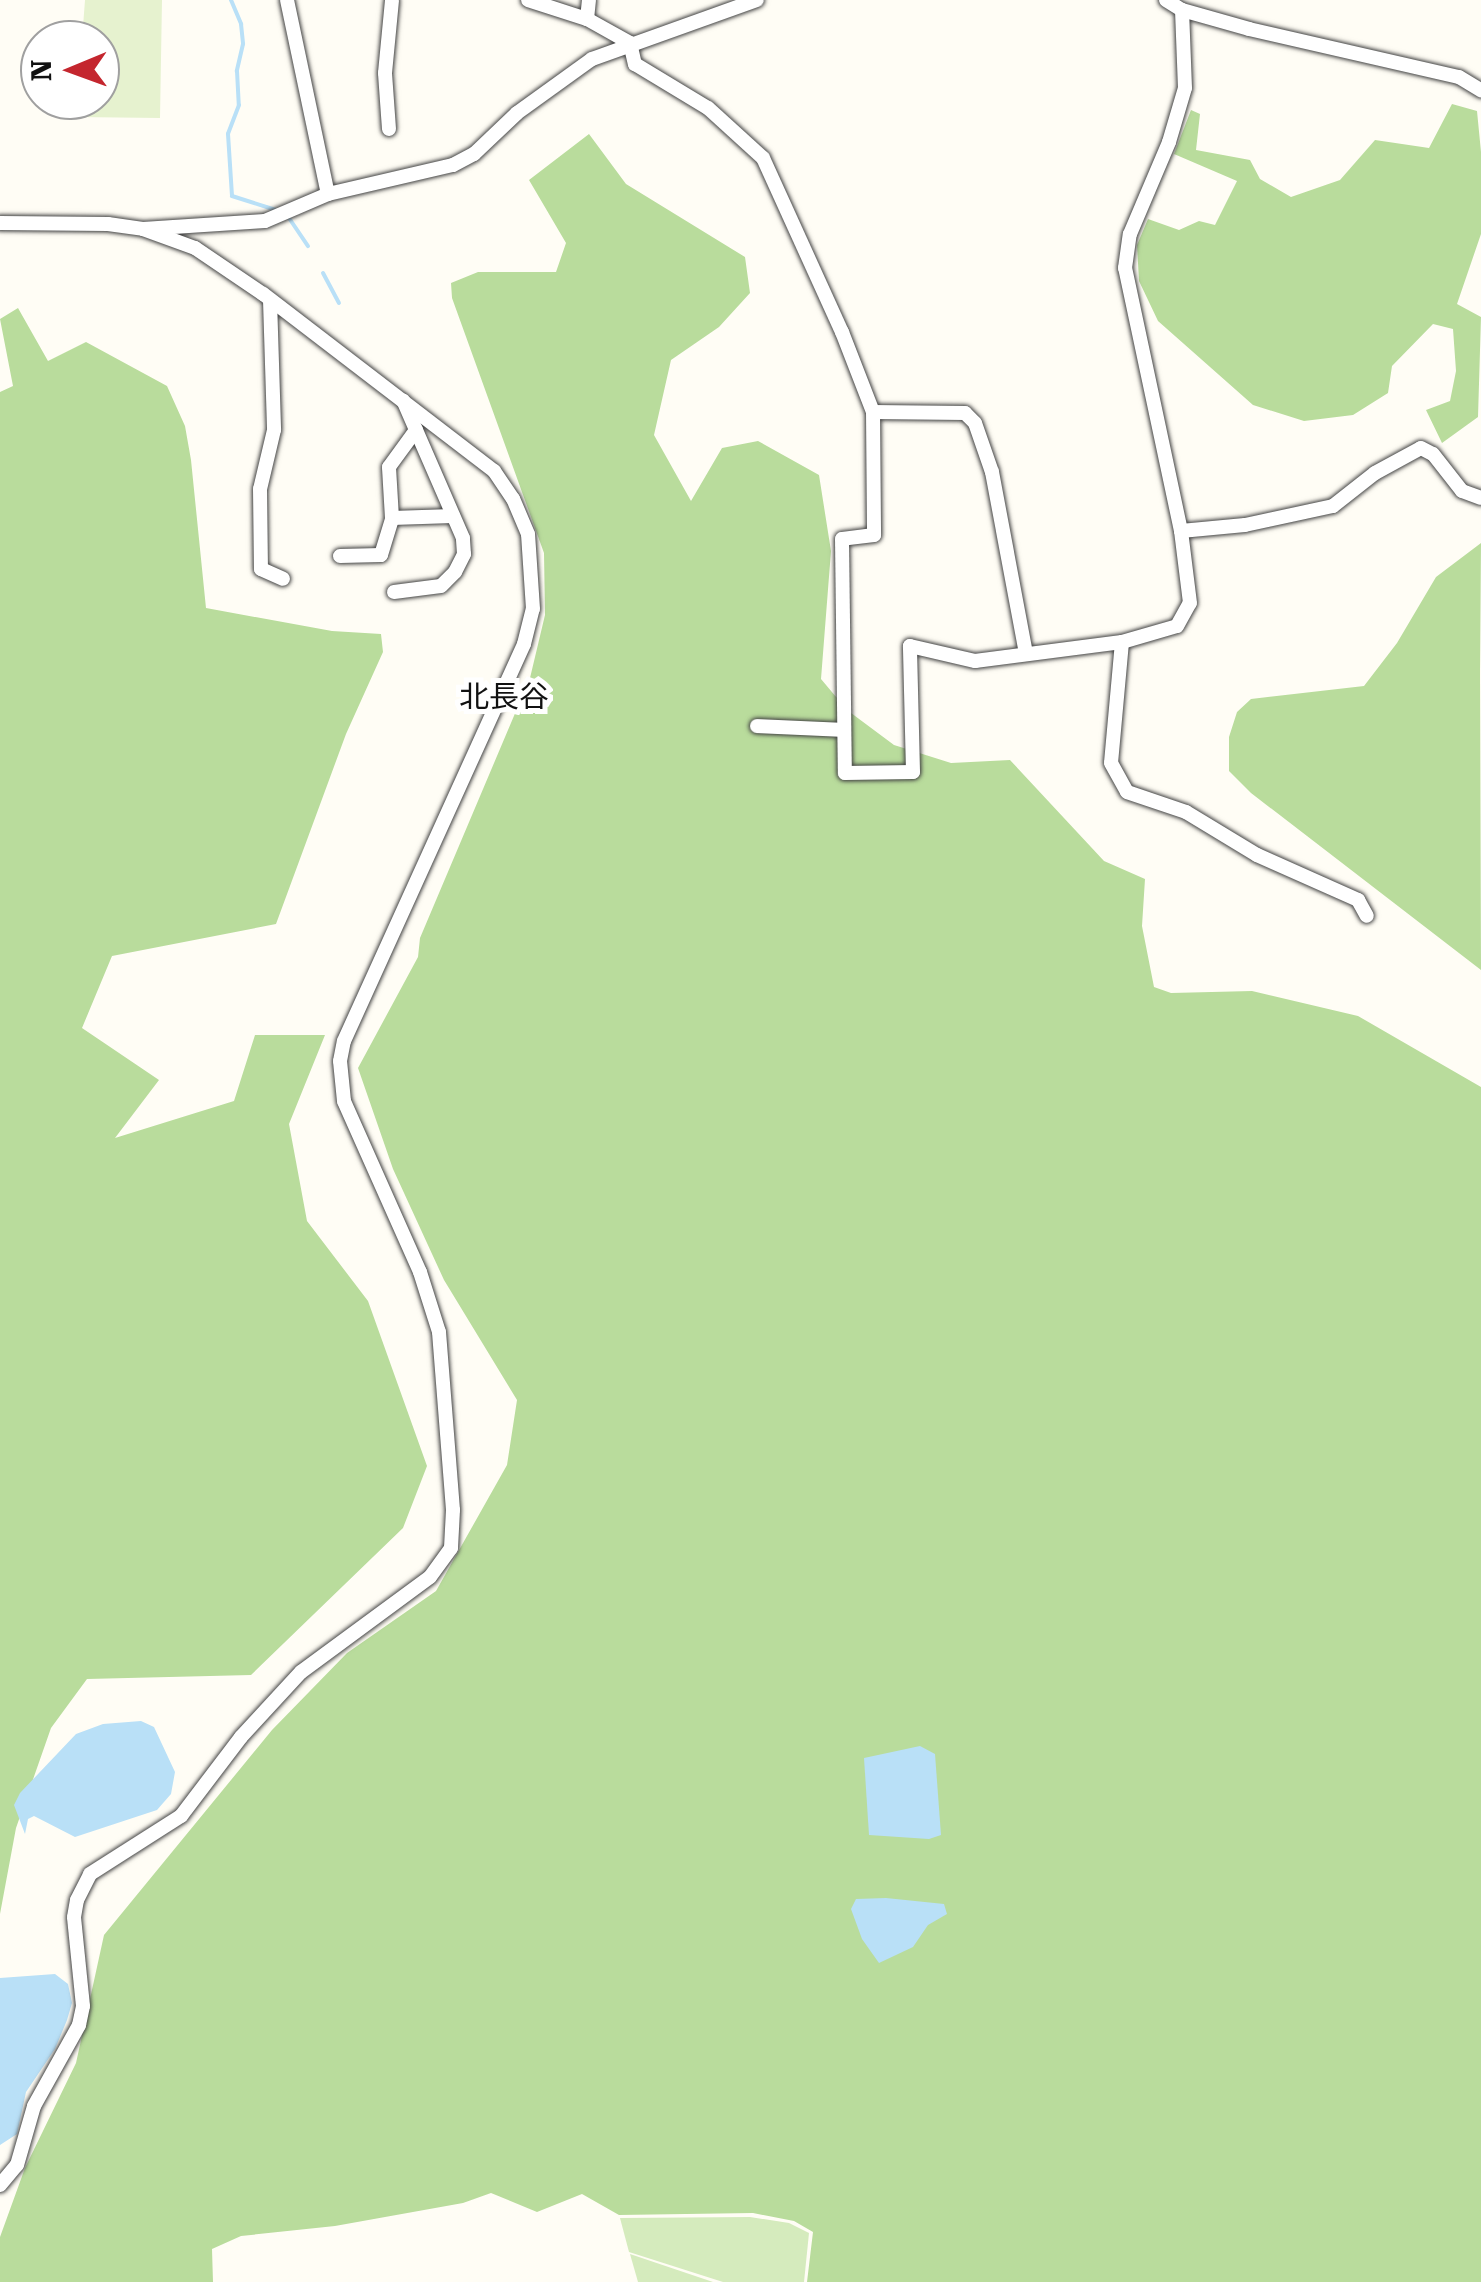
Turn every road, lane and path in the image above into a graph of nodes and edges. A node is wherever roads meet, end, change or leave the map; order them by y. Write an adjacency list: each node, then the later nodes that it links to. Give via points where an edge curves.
1 (287, 0): 12 (street)
2 (392, 0): 11 (street, via 385,73)
3 (528, 0): 8 (street)
4 (588, 0): 8 (street)
5 (757, 0): 9 (street)
6 (1166, 0): 7 (street)
7 (1182, 10): 10 (street, via 1460,77); 22 (street, via 1185,88 1136,217 1126,268)
8 (587, 19): 9 (street)
9 (630, 43): 12 (street, via 592,59 453,165); 17 (street, via 635,64 708,108 763,158)
10 (1481, 90)
11 (389, 129)
12 (328, 194): 14 (street, via 265,221)
13 (0, 223): 14 (street)
14 (143, 229): 15 (street, via 195,248)
15 (270, 300): 16 (street); 24 (street, via 274,430 260,489 261,569)
16 (401, 397): 18 (street); 31 (street, via 504,484 528,534 534,578 524,644 340,1061 344,1101 420,1272 439,1332 454,1510 450,1548 430,1577 301,1672 241,1736 181,1816 90,1874 74,1917 80,2025 34,2106 17,2166)
17 (872, 412): 27 (street, via 965,413 975,423 992,472); 29 (street, via 874,535 842,539)
18 (416, 430): 20 (street); 21 (street, via 390,467)
19 (1481, 498): 22 (street, via 1462,492 1434,454 1421,448 1332,506)
20 (454, 516): 21 (street); 25 (street, via 464,554 455,572 441,586)
21 (392, 518): 23 (street, via 381,555)
22 (1181, 532): 26 (street, via 1190,604 1177,626)
23 (340, 556)
24 (283, 579)
25 (394, 592)
26 (1122, 642): 27 (street); 30 (street, via 1111,763 1127,792 1186,812 1257,855 1358,900)
27 (1026, 654): 29 (street, via 976,661 910,646 913,772 845,774)
28 (757, 726): 29 (street)
29 (844, 730)
30 (1367, 916)
31 (0, 2185)

